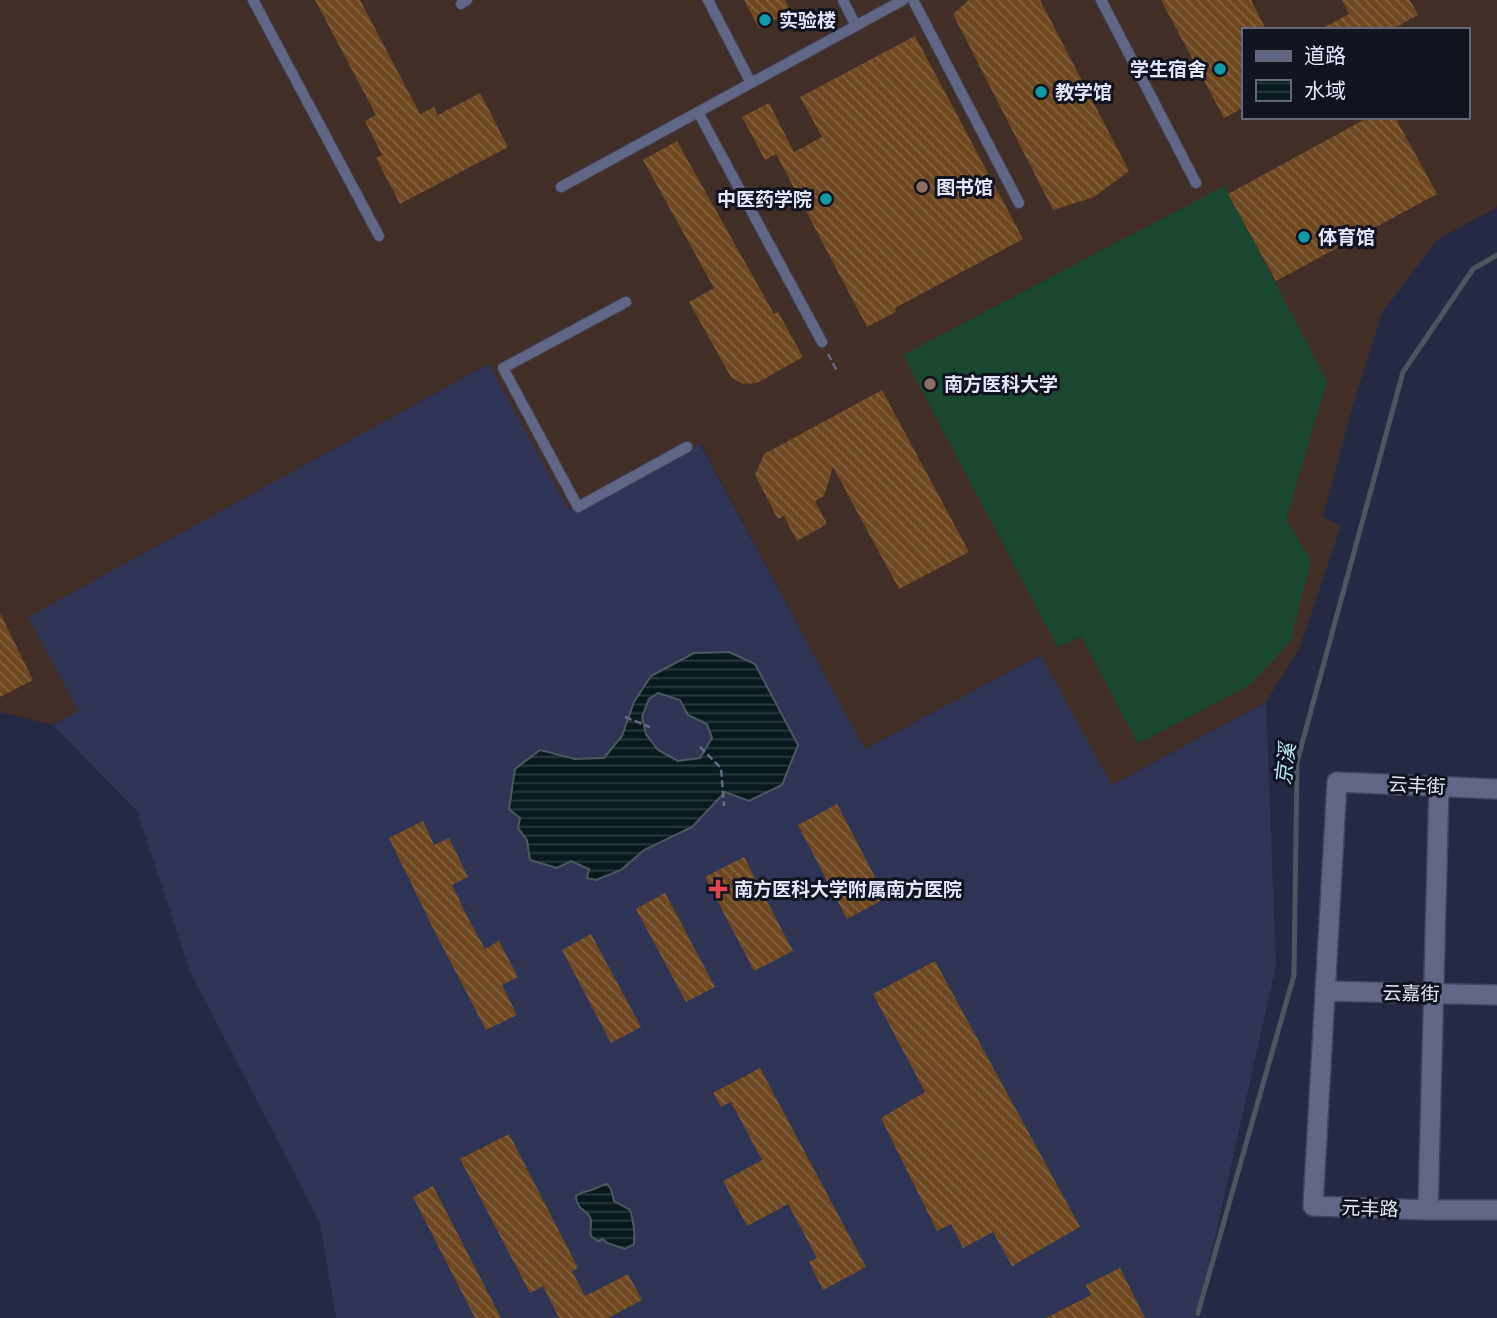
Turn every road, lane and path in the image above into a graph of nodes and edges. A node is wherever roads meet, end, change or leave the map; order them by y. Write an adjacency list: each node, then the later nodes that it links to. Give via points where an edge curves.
1 (253, 0): 13 (lane)
2 (708, 0): 8 (lane)
3 (843, 0): 7 (lane)
4 (903, 0): 7 (lane)
5 (913, 0): 12 (lane)
6 (1101, 0): 10 (lane)
7 (856, 26): 8 (lane)
8 (751, 83): 9 (lane)
9 (698, 112): 11 (lane); 15 (lane)
10 (1196, 183)
11 (561, 187)
12 (1019, 203)
13 (379, 236)
14 (626, 302): 17 (lane, via 503,368 578,507)
15 (822, 342): 16 (path)
16 (837, 371)
17 (687, 447)
18 (625, 717): 19 (path)
19 (650, 727)
20 (700, 747): 24 (path, via 721,768)
21 (1337, 782): 22 (street, 云丰街); 25 (street, 元丰路)
22 (1439, 786): 23 (street, 云丰街); 26 (street)
23 (1497, 789)
24 (724, 806)
25 (1325, 991): 26 (street, 云嘉街); 28 (street, 元丰路, via 1313,1206)
26 (1434, 993): 27 (street, 云嘉街); 28 (street)
27 (1497, 995)
28 (1428, 1210): 29 (street)
29 (1497, 1210)

